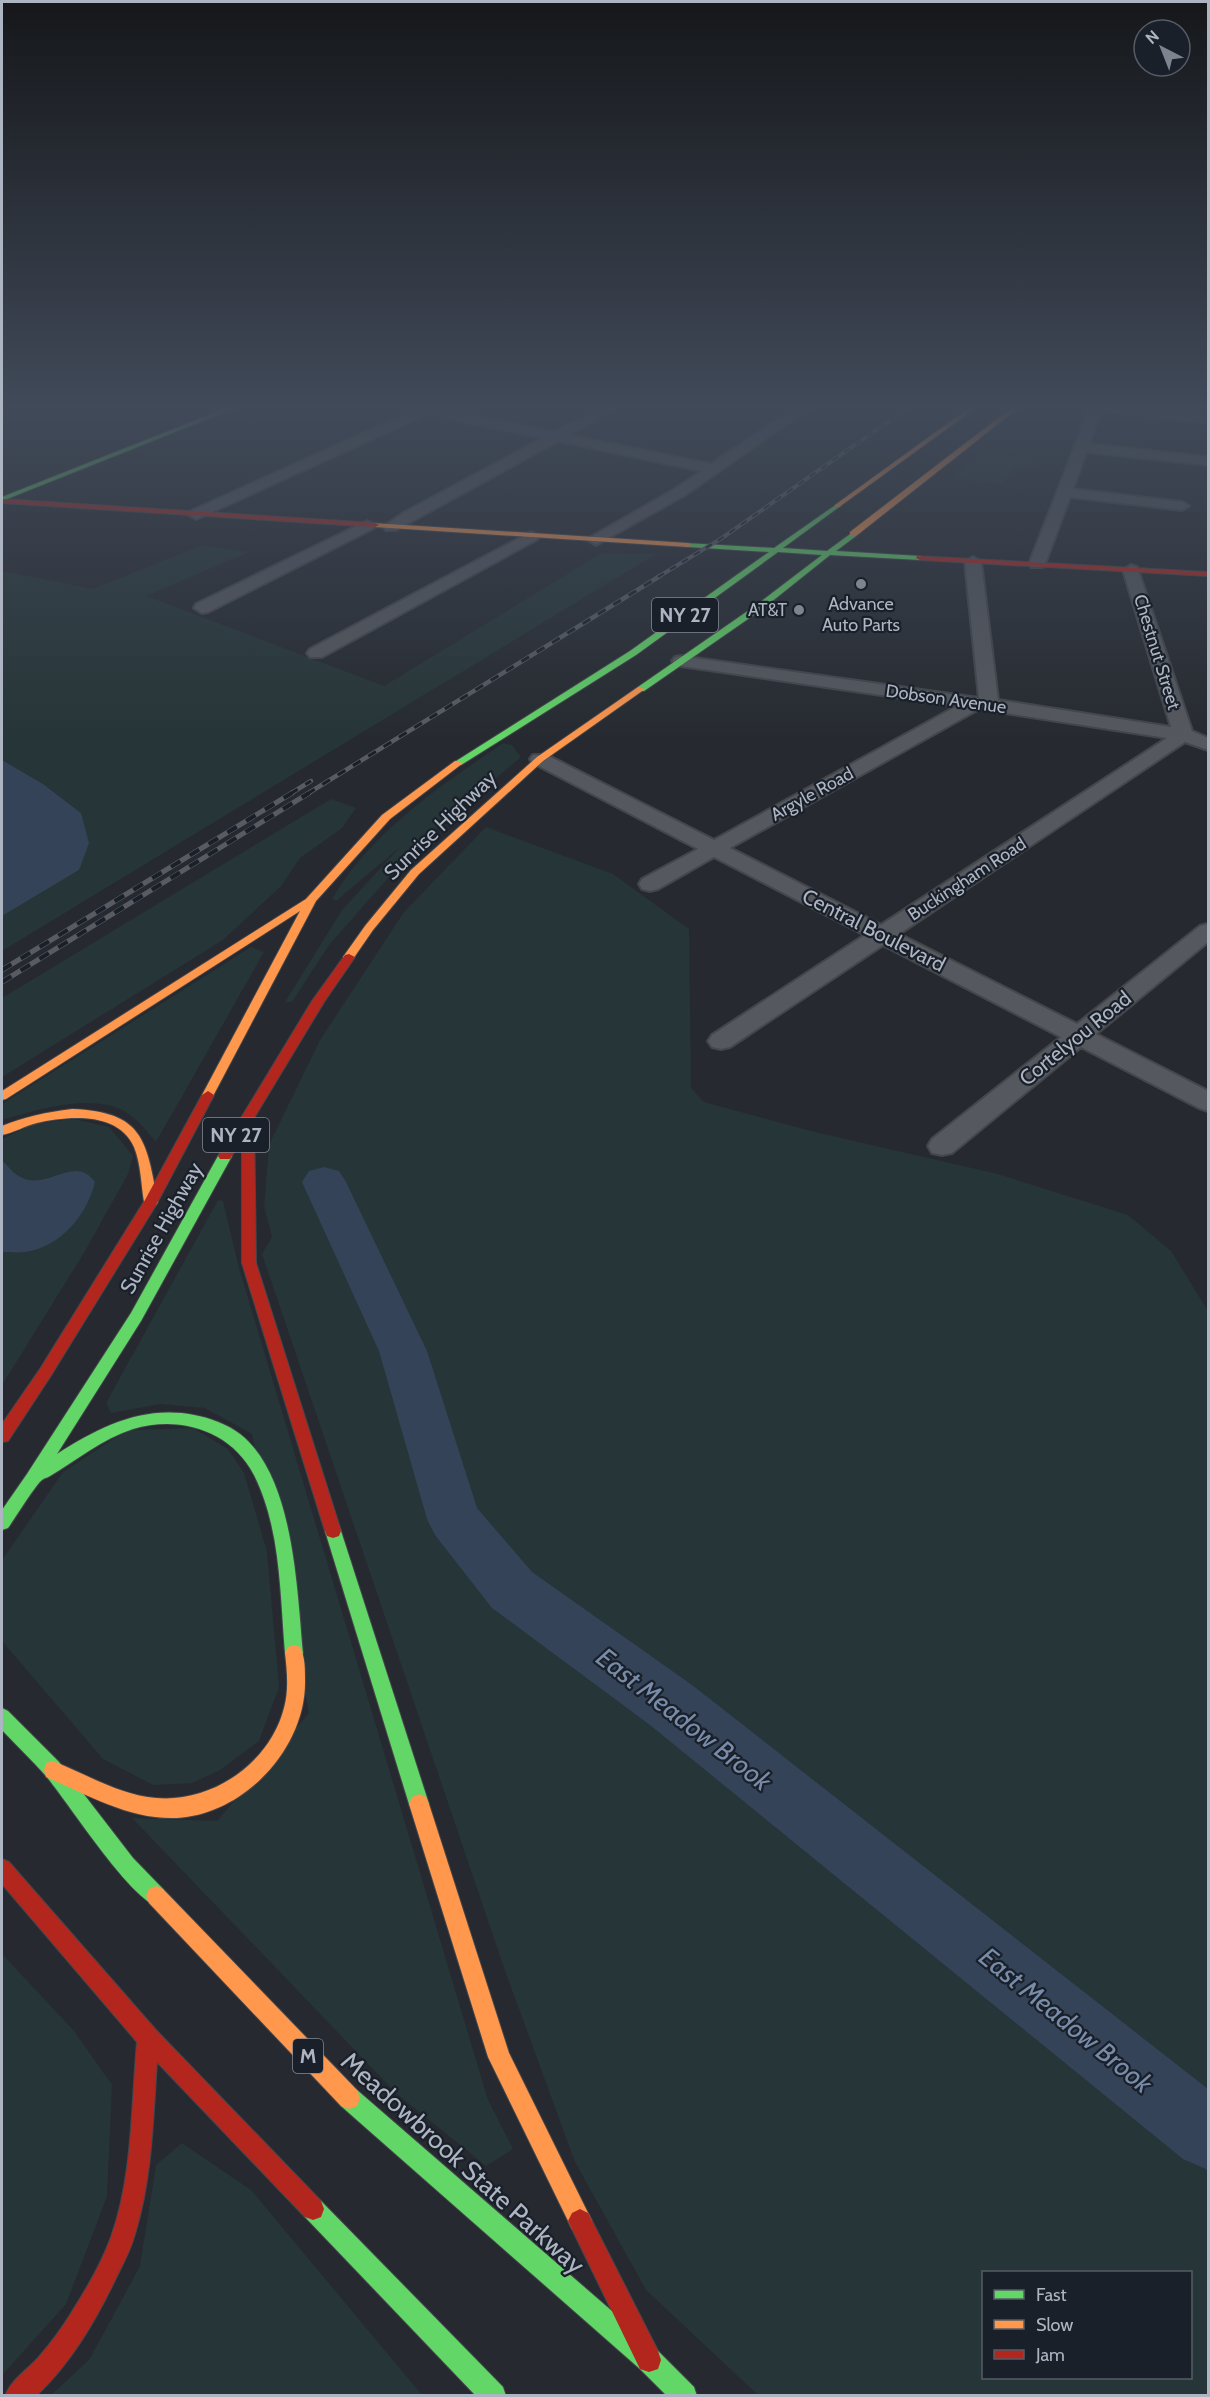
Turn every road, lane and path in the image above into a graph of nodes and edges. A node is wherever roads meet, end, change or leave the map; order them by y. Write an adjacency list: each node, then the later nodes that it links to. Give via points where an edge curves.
1 (237, 517): 7 (main road)
2 (409, 517): 8 (street)
3 (635, 517): 10 (street)
4 (822, 517): 11 (main road, Sunrise Highway / NY 27)
5 (877, 517): 12 (main road, Sunrise Highway / NY 27)
6 (1055, 517): 14 (street)
7 (367, 526): 8 (main road); 17 (street)
8 (391, 527): 9 (main road)
9 (531, 537): 10 (main road); 18 (street)
10 (596, 540): 11 (main road)
11 (778, 549): 12 (main road); 21 (main road, Sunrise Highway / NY 27, via 633,653)
12 (832, 552): 13 (main road); 19 (main road, Sunrise Highway / NY 27)
13 (973, 562): 14 (main road); 20 (street)
14 (1037, 564): 15 (main road)
15 (1131, 570): 16 (main road); 22 (street, Chestnut Street)
16 (1209, 574)
17 (202, 608)
18 (316, 653)
19 (681, 661): 20 (street, Dobson Avenue); 24 (main road, Sunrise Highway / NY 27)
20 (982, 704): 22 (street, Dobson Avenue); 25 (street, Argyle Road)
21 (549, 706): 24 (main road, via 523,735); 27 (main road, Sunrise Highway / NY 27, via 456,765 387,817)
22 (1183, 735): 23 (street, Dobson Avenue); 29 (street, Buckingham Road)
23 (1209, 744)
24 (529, 751): 25 (street, Central Boulevard); 34 (main road, Sunrise Highway / NY 27, via 415,872 369,928)
25 (715, 848): 26 (street, Argyle Road); 29 (street, Central Boulevard)
26 (650, 884)
27 (311, 900): 32 (main road); 37 (main road, Sunrise Highway / NY 27)
28 (1209, 931): 30 (street, Cortelyou Road)
29 (882, 934): 30 (street, Central Boulevard); 31 (street, Buckingham Road)
30 (1079, 1035): 33 (street, Central Boulevard); 36 (street, Cortelyou Road)
31 (721, 1041)
32 (2, 1096)
33 (1209, 1102)
34 (248, 1114): 39 (main road, Sunrise Highway / NY 27, via 136,1317); 45 (main road, via 249,1263 499,2057)
35 (2, 1131): 37 (main road, via 53,1115 77,1114 110,1120 138,1141)
36 (942, 1146)
37 (151, 1202): 38 (main road, Sunrise Highway / NY 27)
38 (2, 1436)
39 (33, 1479): 40 (main road, Sunrise Highway / NY 27); 42 (main road, via 88,1442 129,1423 162,1418 195,1420 229,1434 256,1466 286,1560 296,1687 292,1713 279,1743 262,1767 205,1804 169,1809 132,1802)
40 (2, 1523)
41 (2, 1716): 42 (main road, Meadowbrook State Parkway / M)
42 (52, 1770): 45 (main road, Meadowbrook State Parkway / M, via 126,1865 344,2093)
43 (2, 1869): 44 (main road)
44 (148, 2038): 46 (main road, via 126,2227 97,2298 75,2333 35,2381); 47 (main road)
45 (649, 2360): 48 (main road, Meadowbrook State Parkway / M)
46 (17, 2396)
47 (494, 2396)
48 (685, 2396)

